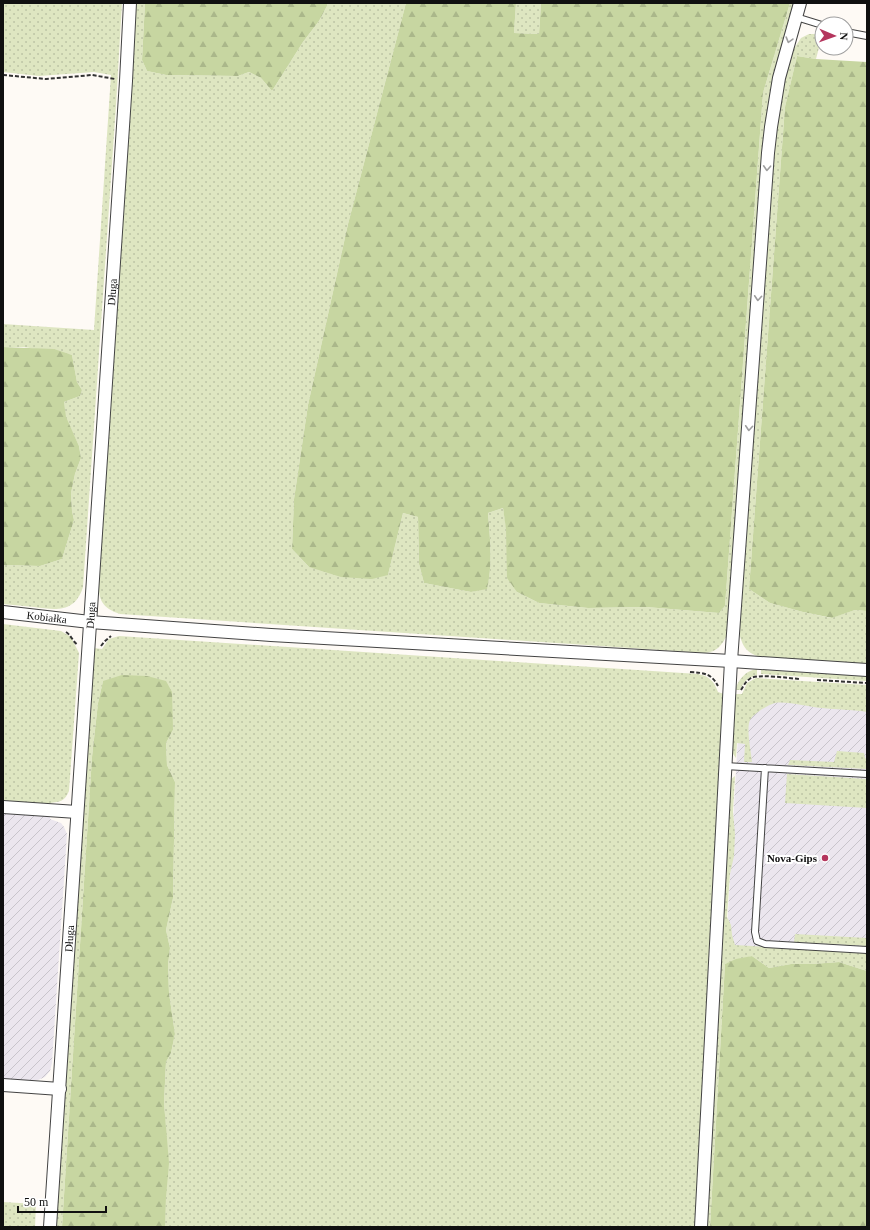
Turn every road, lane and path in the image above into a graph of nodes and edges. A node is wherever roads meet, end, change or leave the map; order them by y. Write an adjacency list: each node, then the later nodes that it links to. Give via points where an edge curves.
1 (130, 3): 8 (street, Długa)
2 (800, 3): 3 (street)
3 (796, 17): 4 (lane); 13 (street, one-way to 13, via 779,78 771,127)
4 (814, 23)
5 (854, 34): 6 (lane)
6 (867, 36)
7 (3, 75): 8 (path, via 46,79 92,75)
8 (126, 81): 10 (street, Długa)
9 (3, 612): 10 (street, Kobiałka)
10 (90, 622): 13 (street, Kobiałka); 19 (street, Długa)
11 (64, 630): 12 (path, via 72,636)
12 (80, 649)
13 (731, 661): 14 (street, Kobiałka); 15 (street)
14 (867, 670)
15 (726, 766): 16 (lane); 24 (street)
16 (765, 768): 17 (lane); 20 (lane, via 755,932 757,942)
17 (867, 774)
18 (3, 807): 19 (street)
19 (78, 812): 22 (street, Długa)
20 (867, 950)
21 (3, 1085): 22 (street)
22 (60, 1089): 23 (street, Długa)
23 (50, 1227)
24 (701, 1227)

